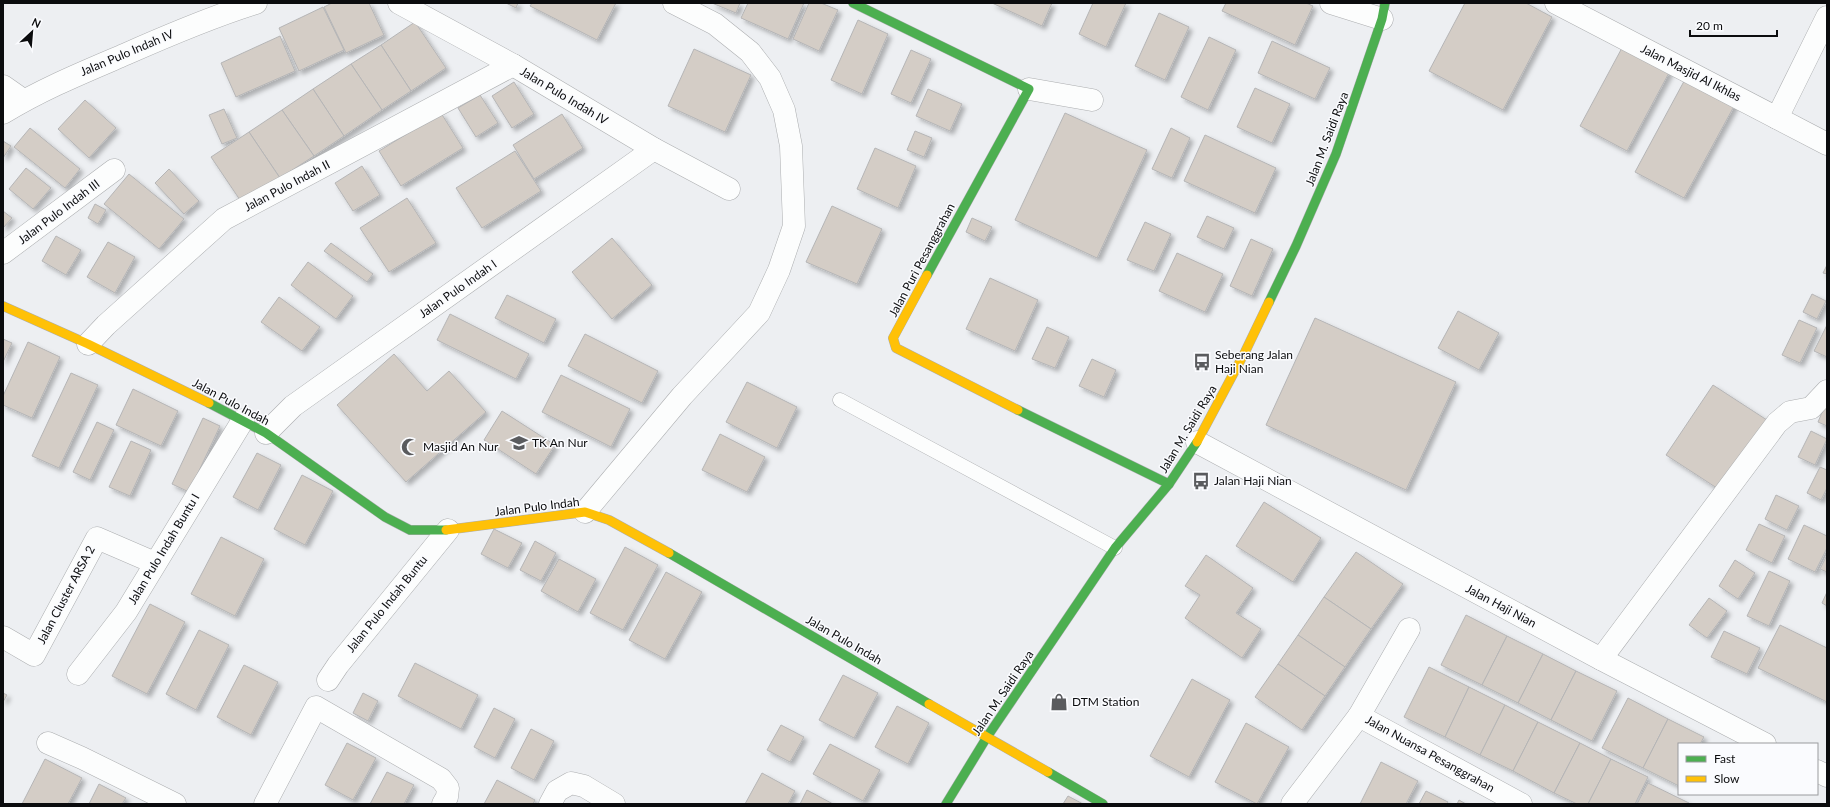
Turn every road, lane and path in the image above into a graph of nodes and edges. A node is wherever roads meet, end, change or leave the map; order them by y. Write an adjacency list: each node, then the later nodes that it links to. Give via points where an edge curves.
1 (202, 3): 10 (street)
2 (256, 3): 10 (street, Jalan Pulo Indah IV)
3 (399, 3): 11 (street, Jalan Pulo Indah IV)
4 (674, 3): 31 (street, via 715,24 750,52 770,78 784,110 791,146 794,226 779,270 759,313 682,396)
5 (853, 3): 13 (street)
6 (1331, 3): 8 (street)
7 (1556, 3): 17 (street, Jalan Masjid Al Ikhlas)
8 (1383, 11): 29 (street, Jalan M. Saidi Raya, via 1336,154 1296,246 1245,352)
9 (1827, 18): 17 (street)
10 (194, 25): 14 (street, Jalan Pulo Indah IV)
11 (513, 65): 19 (street, Jalan Pulo Indah IV); 24 (street, Jalan Pulo Indah II, via 224,219)
12 (3, 86): 14 (street)
13 (1029, 89): 15 (street); 30 (street, Jalan Puri Pesanggrahan, via 897,332 894,343 896,348)
14 (23, 100): 16 (street, Jalan Pulo Indah IV)
15 (1092, 100)
16 (3, 113)
17 (1776, 118): 18 (street, Jalan Masjid Al Ikhlas)
18 (1827, 144)
19 (654, 149): 21 (street, Jalan Pulo Indah IV); 28 (street, Jalan Pulo Indah I, via 293,406)
20 (114, 170): 22 (street, Jalan Pulo Indah III)
21 (729, 189)
22 (3, 253)
23 (3, 306): 24 (street, Jalan Pulo Indah)
24 (88, 344): 27 (street, Jalan Pulo Indah)
25 (1827, 391): 37 (street, via 1811,408 1790,412 1777,423)
26 (840, 400): 33 (lane)
27 (243, 420): 28 (street, Jalan Pulo Indah); 34 (street, Jalan Pulo Indah Buntu I)
28 (266, 433): 32 (street, Jalan Pulo Indah, via 397,524 410,530)
29 (1196, 442): 30 (street, Jalan M. Saidi Raya); 37 (street, Jalan Haji Nian)
30 (1169, 484): 33 (street, Jalan M. Saidi Raya)
31 (585, 512): 32 (street, Jalan Pulo Indah); 41 (street, Jalan Pulo Indah, via 633,532)
32 (448, 530): 39 (street, Jalan Pulo Indah Buntu)
33 (1115, 548): 41 (street, Jalan M. Saidi Raya)
34 (155, 563): 36 (street, Jalan Cluster ARSA 2, via 97,538 34,655); 38 (street, Jalan Pulo Indah Buntu I, via 126,612)
35 (1410, 629): 40 (street, Jalan Nuansa Pesanggrahan)
36 (3, 637)
37 (1601, 659): 43 (street, Jalan Haji Nian)
38 (78, 674)
39 (328, 680)
40 (1359, 716): 53 (street, Jalan Nuansa Pesanggrahan); 54 (street, Jalan Nuansa Pesanggrahan)
41 (987, 737): 51 (street, Jalan M. Saidi Raya); 52 (street, Jalan Pulo Indah)
42 (48, 742): 46 (street)
43 (1763, 743)
44 (1818, 772): 45 (street)
45 (1827, 776)
46 (175, 804)
47 (265, 804): 48 (street, via 316,707 441,779 448,788)
48 (443, 804)
49 (550, 804): 50 (street, via 557,791 571,783 584,786)
50 (614, 804)
51 (946, 804)
52 (1103, 804)
53 (1292, 804)
54 (1521, 804)

